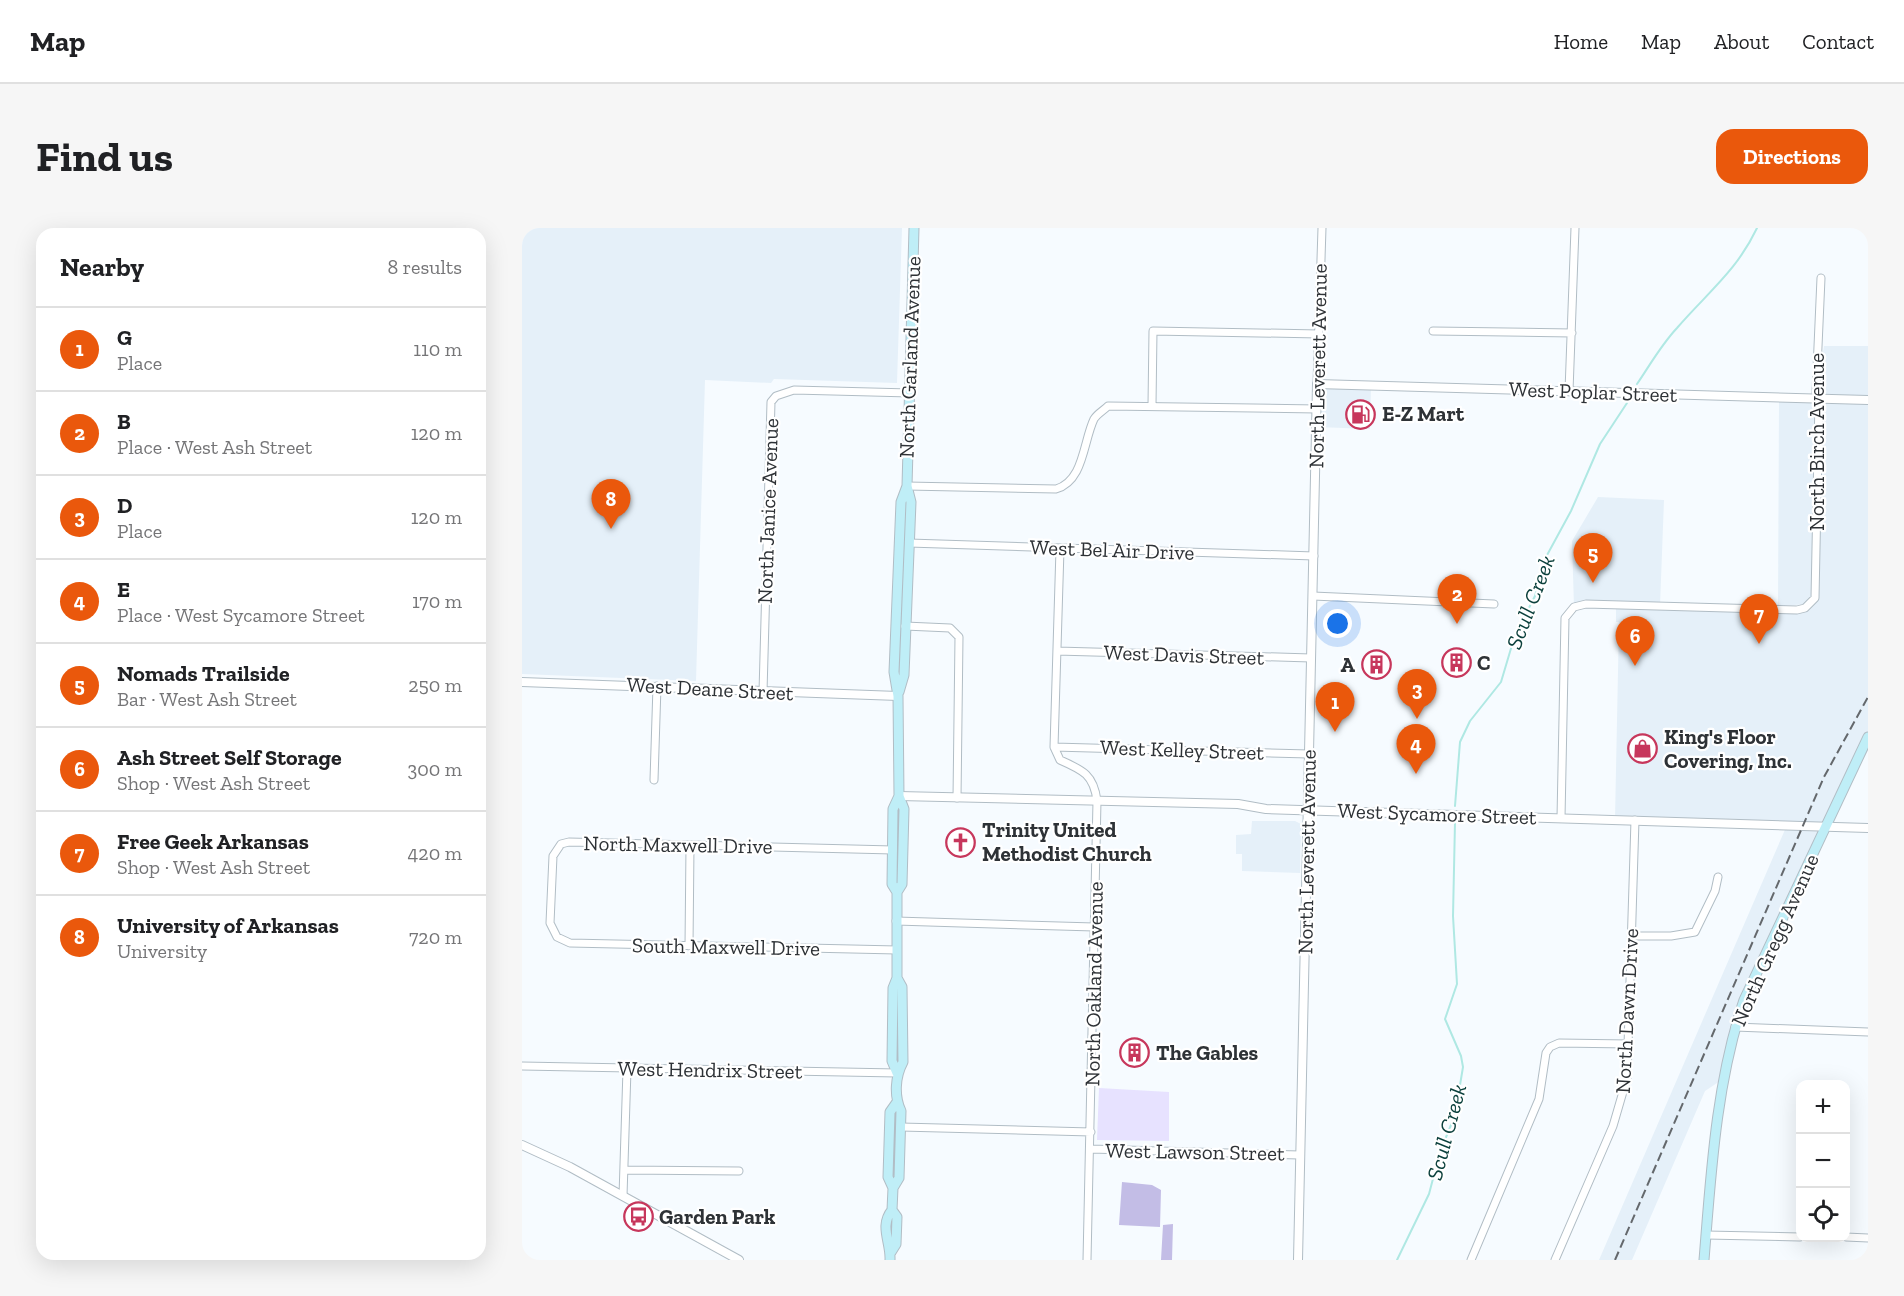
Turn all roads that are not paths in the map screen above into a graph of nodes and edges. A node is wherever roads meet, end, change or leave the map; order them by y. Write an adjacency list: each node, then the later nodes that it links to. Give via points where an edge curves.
1 (914, 228): 10 (main road, North Garland Avenue)
2 (1322, 228): 7 (street, North Leverett Avenue)
3 (1575, 228): 6 (street)
4 (1821, 278): 11 (street, North Birch Avenue, via 1816,392)
5 (1433, 331): 6 (street)
6 (1572, 333): 9 (street)
7 (1318, 334): 8 (street, North Leverett Avenue); 13 (street, via 1153,331)
8 (1317, 384): 9 (street, West Poplar Street); 14 (street, North Leverett Avenue)
9 (1569, 391): 11 (street, West Poplar Street)
10 (910, 393): 15 (main road, North Garland Avenue); 26 (street, North Janice Avenue, via 794,390 776,396 771,402)
11 (1819, 399): 12 (street, West Poplar Street); 36 (street, North Birch Avenue, via 1816,591 1811,604 1797,610 1586,604 1574,607 1565,618)
12 (1868, 400)
13 (1152, 405): 14 (street); 15 (street, via 1108,406 1095,417 1077,470 1064,487)
14 (1317, 409): 18 (street, North Leverett Avenue)
15 (907, 486): 16 (main road, North Garland Avenue, via 912,502); 27 (main road, North Garland Avenue, via 901,502 895,624 894,675)
16 (909, 543): 17 (street, West Bel Air Drive); 21 (main road, North Garland Avenue)
17 (1060, 549): 18 (street, West Bel Air Drive); 22 (street)
18 (1314, 556): 19 (street, North Leverett Avenue)
19 (1313, 596): 20 (street); 23 (street, North Leverett Avenue)
20 (1494, 604)
21 (905, 626): 27 (main road, North Garland Avenue, via 904,675); 33 (street, via 950,628 959,638)
22 (1057, 651): 23 (street, West Davis Street); 29 (street)
23 (1311, 658): 30 (street, North Leverett Avenue)
24 (522, 682): 25 (street, West Deane Street)
25 (657, 686): 26 (street, West Deane Street); 31 (street)
26 (763, 692): 27 (street, West Deane Street)
27 (898, 696): 32 (main road, North Garland Avenue)
28 (1868, 737): 38 (main road, North Gregg Avenue)
29 (1054, 747): 30 (street, West Kelley Street); 34 (street, North Oakland Avenue, via 1060,760 1083,769 1091,777)
30 (1309, 754): 35 (street, North Leverett Avenue)
31 (654, 780)
32 (899, 796): 33 (street, West Sycamore Street); 41 (main road, North Garland Avenue, via 893,809); 43 (main road, North Garland Avenue, via 904,809 902,884)
33 (957, 798): 34 (street, West Sycamore Street)
34 (1097, 801): 35 (street, West Sycamore Street, via 1238,804); 45 (street, North Oakland Avenue)
35 (1308, 810): 36 (street, West Sycamore Street); 61 (street, North Leverett Avenue)
36 (1561, 818): 37 (street, West Sycamore Street)
37 (1635, 820): 38 (street, West Sycamore Street); 46 (street, North Dawn Drive)
38 (1827, 825): 39 (street, West Sycamore Street); 50 (main road, North Gregg Avenue, via 1744,1000)
39 (1868, 828)
40 (690, 846): 41 (street, North Maxwell Drive); 47 (street, North Maxwell Drive, via 561,844 555,850 552,864 550,923); 48 (street)
41 (892, 850): 43 (main road, North Garland Avenue, via 892,884)
42 (1718, 877): 46 (street, via 1712,900 1695,932)
43 (897, 892): 44 (main road, North Garland Avenue)
44 (897, 921): 45 (street); 49 (main road, North Garland Avenue)
45 (1094, 927): 58 (street, North Oakland Avenue)
46 (1632, 936): 52 (street, North Dawn Drive)
47 (557, 937): 48 (street, South Maxwell Drive, via 570,943)
48 (689, 946): 49 (street, South Maxwell Drive)
49 (897, 950): 55 (main road, North Garland Avenue, via 897,978 892,988 892,1061)
50 (1735, 1027): 51 (street); 66 (main road, North Gregg Avenue, via 1723,1079)
51 (1868, 1032)
52 (1629, 1044): 74 (street, via 1559,1043 1550,1047 1539,1099); 75 (street, North Dawn Drive, via 1623,1100)
53 (522, 1066): 54 (street, West Hendrix Street)
54 (627, 1069): 55 (street, West Hendrix Street); 62 (street)
55 (897, 1073): 56 (main road, North Garland Avenue)
56 (897, 1102): 57 (main road, North Garland Avenue); 64 (main road, North Garland Avenue, via 890,1112 888,1177)
57 (901, 1127): 58 (street, West Lawson Street); 64 (main road, North Garland Avenue, via 899,1178)
58 (1091, 1132): 60 (street, North Oakland Avenue)
59 (522, 1145): 65 (street)
60 (1090, 1149): 61 (street, West Lawson Street); 72 (street, North Oakland Avenue)
61 (1300, 1155): 73 (street, North Leverett Avenue)
62 (625, 1170): 63 (street); 65 (street)
63 (740, 1172)
64 (893, 1188): 70 (main road, North Garland Avenue, via 892,1209 886,1217)
65 (623, 1196): 71 (street)
66 (1706, 1235): 67 (street); 76 (main road, North Gregg Avenue)
67 (1796, 1237)
68 (1850, 1237): 69 (street)
69 (1868, 1238)
70 (890, 1256)
71 (739, 1260)
72 (1087, 1260)
73 (1298, 1260)
74 (1471, 1260)
75 (1555, 1260)
76 (1704, 1260)

